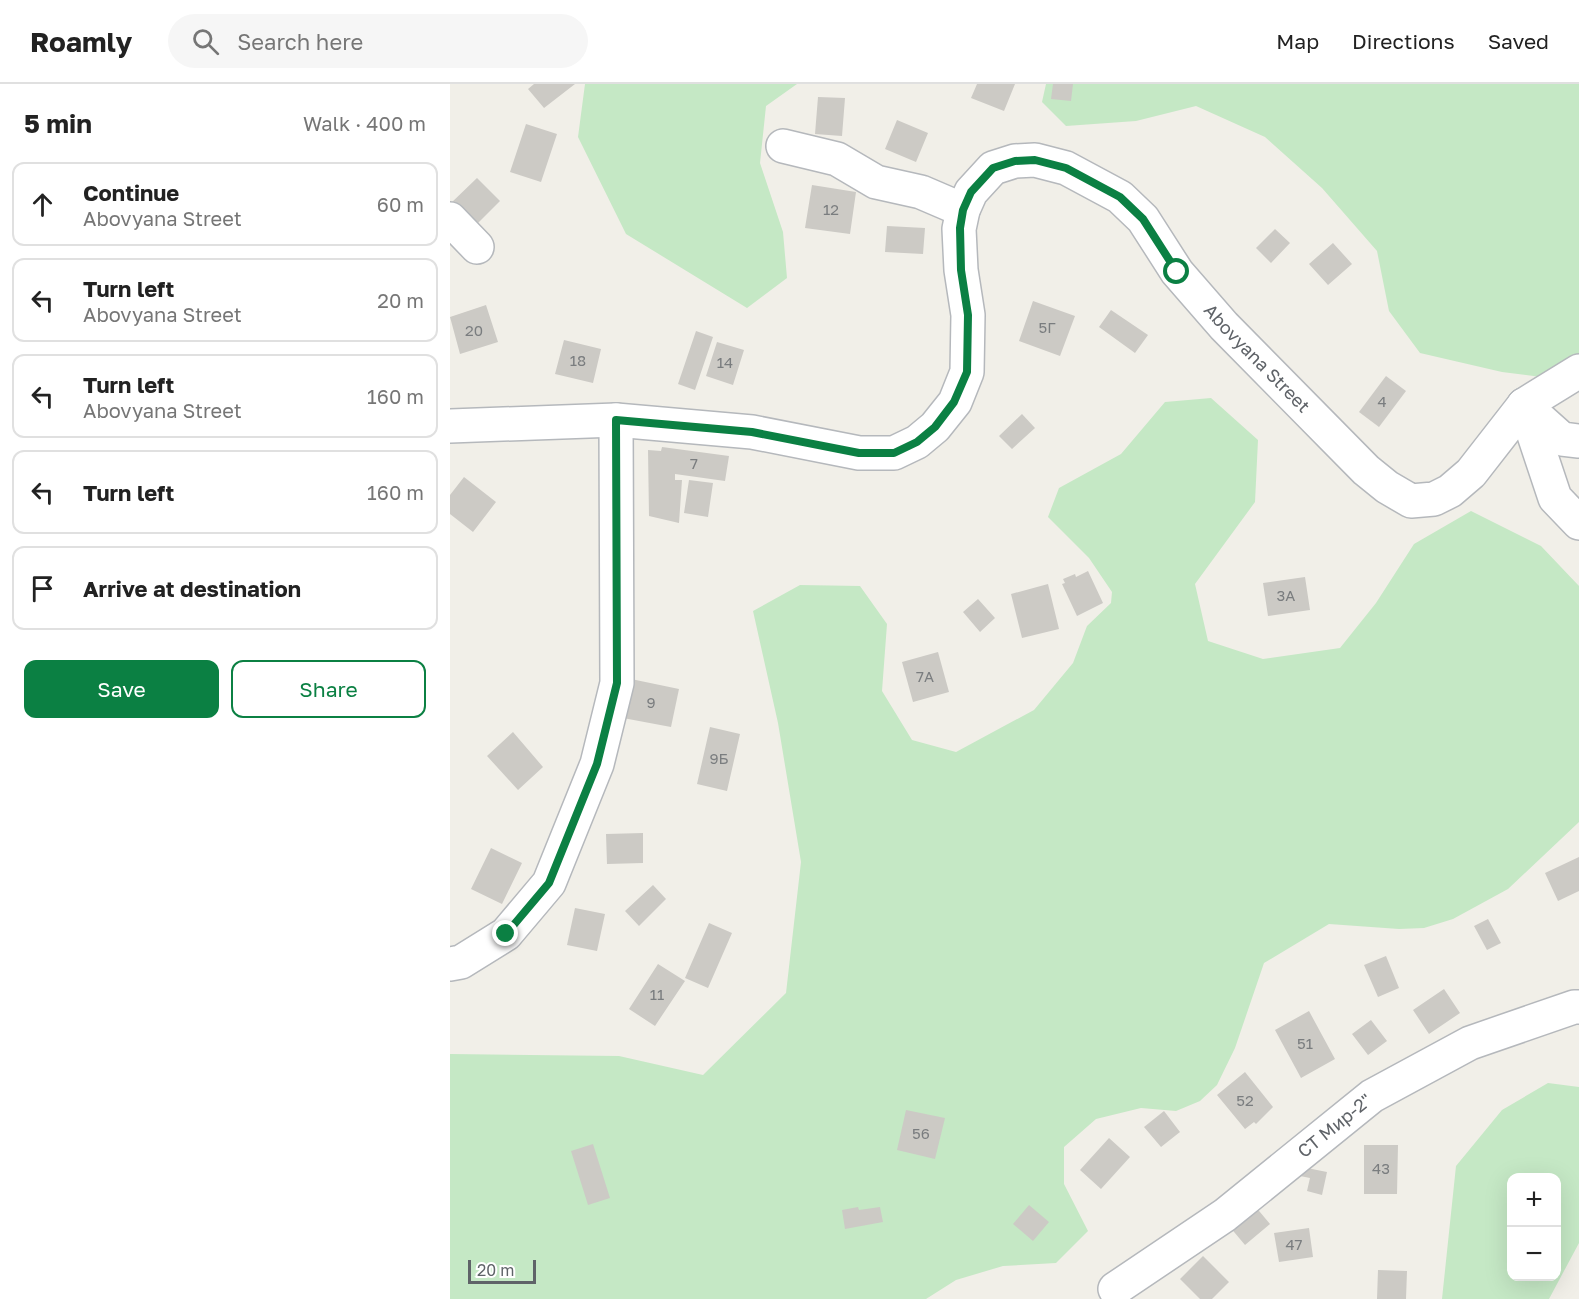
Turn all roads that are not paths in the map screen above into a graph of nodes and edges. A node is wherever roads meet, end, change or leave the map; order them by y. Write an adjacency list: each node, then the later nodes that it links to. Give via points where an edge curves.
1 (783, 146): 2 (street, via 837,159 876,182 921,192)
2 (963, 210): 6 (street, Abovyana Street, via 971,192 993,168 1015,161 1035,160 1066,168 1120,197 1143,219 1177,272 1224,326 1366,470 1411,501 1434,499 1450,491 1471,473); 7 (street, Abovyana Street, via 960,249 968,315 967,372 954,402 935,427 917,442 894,453 859,453 752,432)
3 (450, 219): 4 (street)
4 (477, 247)
5 (1579, 371): 6 (street, Abovyana Street)
6 (1524, 405): 9 (street, via 1562,439); 10 (street, via 1555,498)
7 (616, 420): 8 (street, Abovyana Street); 11 (street, via 617,683 597,764 549,883 506,934 461,962)
8 (450, 426)
9 (1579, 441)
10 (1579, 523)
11 (450, 964)
12 (1579, 1007): 13 (street, СТ Мир-2", via 1470,1043 1372,1096 1225,1215)
13 (1115, 1289)

